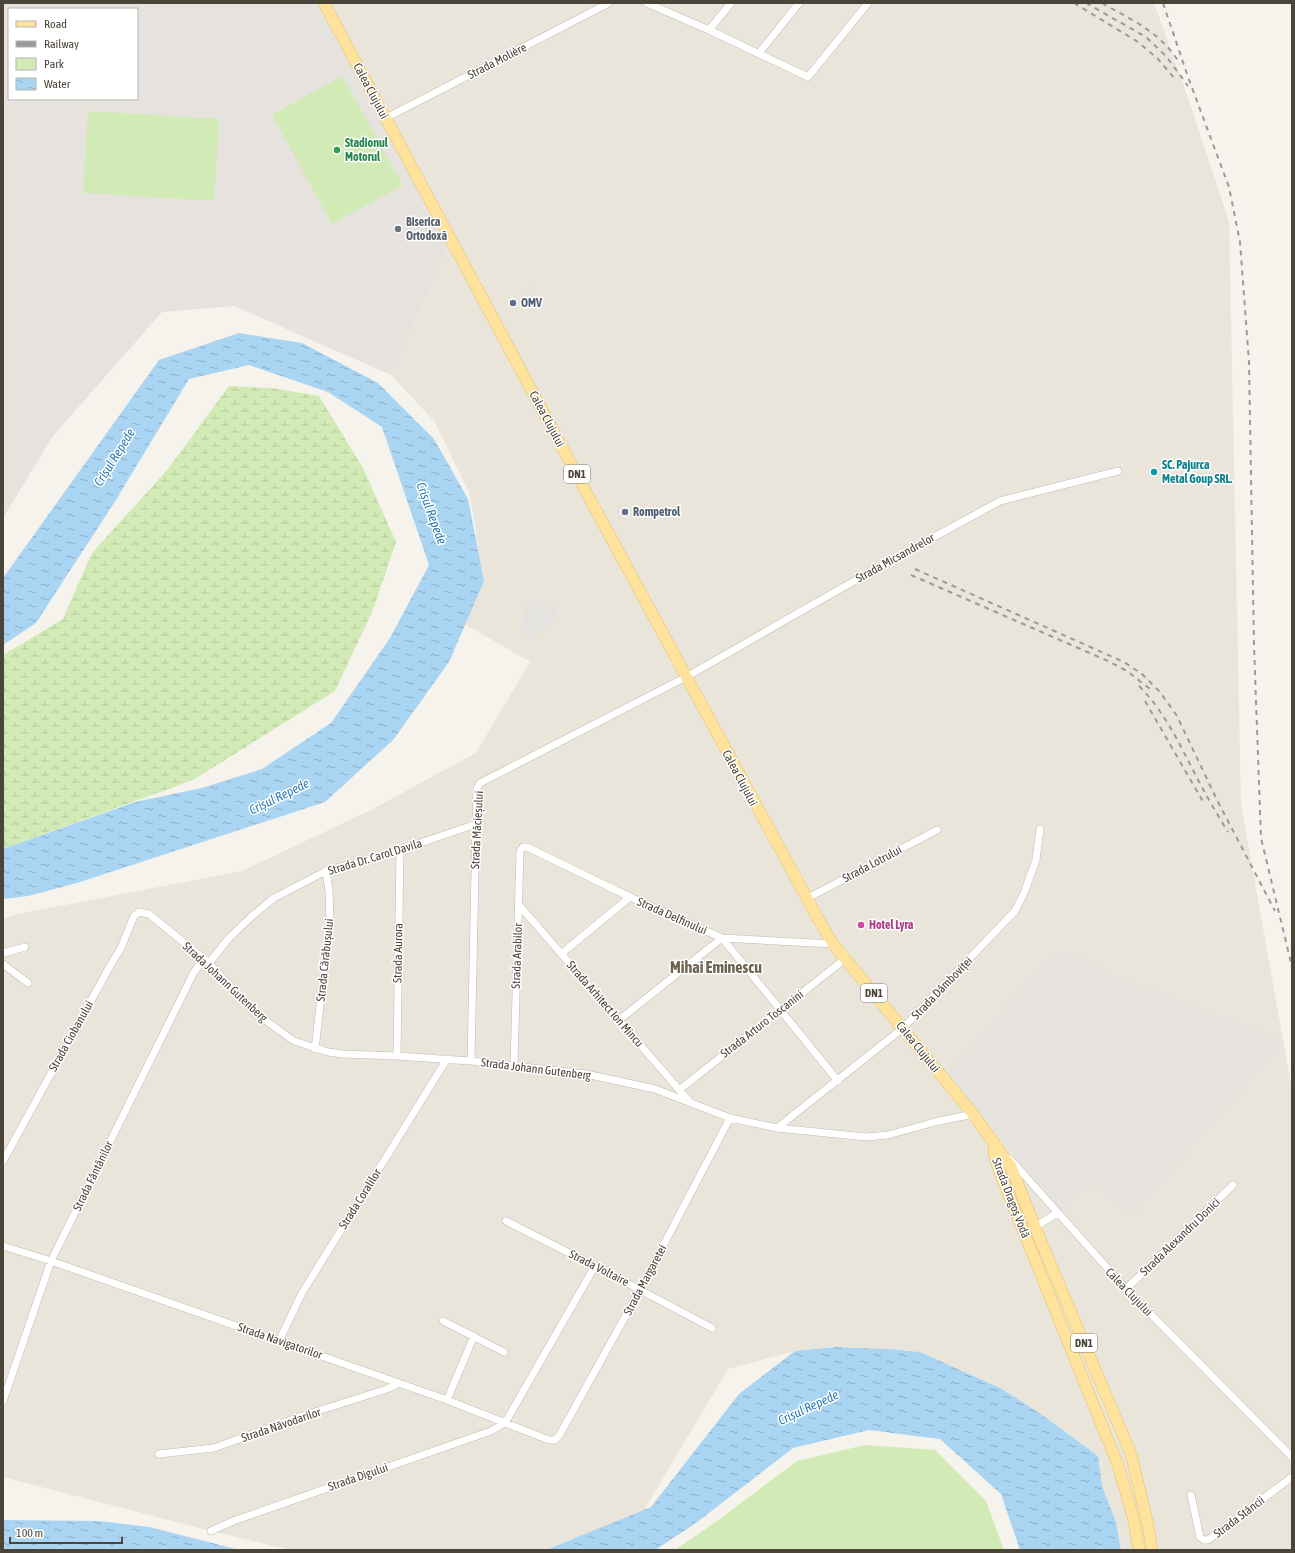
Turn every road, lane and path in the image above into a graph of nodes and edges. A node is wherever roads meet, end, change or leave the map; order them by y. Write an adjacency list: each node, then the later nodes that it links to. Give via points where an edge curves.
1 (324, 3): 9 (main road, Calea Clujului / DN1)
2 (609, 3): 9 (street, Strada Molière)
3 (648, 3): 7 (street)
4 (731, 3): 7 (street)
5 (799, 3): 8 (street)
6 (868, 3): 8 (street, via 808,77)
7 (709, 30): 8 (street)
8 (759, 53)
9 (386, 118): 11 (main road, Calea Clujului / DN1)
10 (1118, 471): 11 (street, Strada Micsandrelor, via 1000,501)
11 (686, 677): 12 (street, Strada Măcieșului, via 480,783 477,788); 19 (main road, Calea Clujului / DN1)
12 (476, 824): 16 (street, Strada Dr. Carol Davila); 37 (street, Strada Măcieșului)
13 (1040, 828): 33 (street, Strada Dâmboviței, via 1036,860 1015,911)
14 (937, 830): 19 (street, Strada Lotrului)
15 (523, 847): 18 (street, Strada Delfinului); 20 (street, Strada Arabilor, via 520,851)
16 (400, 850): 17 (street, Strada Dr. Carol Davila); 35 (street, Strada Aurora)
17 (326, 871): 28 (street, Strada Dr. Carol Davila, via 274,898); 34 (street, Strada Cărăbușului, via 330,921)
18 (630, 897): 22 (street, Strada Delfinului); 26 (street)
19 (806, 899): 23 (main road, Calea Clujului / DN1)
20 (519, 905): 26 (street, Strada Arhitect Ion Mincu); 38 (street, Strada Arabilor)
21 (139, 912): 28 (street, Strada Johann Gutenberg, via 149,914); 46 (street, Strada Ciobanului, via 134,916 121,948)
22 (722, 938): 23 (street, Strada Delfinului); 31 (street); 32 (street)
23 (833, 944): 27 (main road, Calea Clujului / DN1)
24 (24, 947): 25 (street)
25 (3, 954)
26 (561, 954): 32 (street, Strada Arhitect Ion Mincu)
27 (845, 959): 31 (street, Strada Arturo Toscanini); 33 (main road, Calea Clujului / DN1)
28 (206, 961): 34 (street, Strada Johann Gutenberg, via 255,1013 294,1040); 55 (street, Strada Fântânilor, via 193,974)
29 (3, 964): 30 (street)
30 (28, 983)
31 (780, 1010): 39 (street); 40 (street, Strada Arturo Toscanini)
32 (619, 1020): 40 (street, Strada Arhitect Ion Mincu)
33 (903, 1028): 39 (street, Strada Dâmboviței); 42 (main road, Calea Clujului / DN1)
34 (315, 1049): 35 (street, Strada Johann Gutenberg, via 343,1054)
35 (397, 1056): 36 (street, Strada Johann Gutenberg)
36 (447, 1059): 37 (street, Strada Johann Gutenberg); 62 (street, Strada Coralilor, via 302,1293)
37 (471, 1061): 38 (street, Strada Johann Gutenberg)
38 (514, 1065): 41 (street, Strada Johann Gutenberg, via 624,1081 655,1089)
39 (838, 1081): 44 (street, Strada Dâmboviței)
40 (679, 1090): 41 (street, Strada Arhitect Ion Mincu)
41 (691, 1104): 43 (street, Strada Johann Gutenberg)
42 (973, 1114): 44 (street, Strada Johann Gutenberg, via 888,1135 866,1137); 45 (main road, Calea Clujului / DN1)
43 (730, 1118): 44 (street, Strada Johann Gutenberg); 58 (street, Strada Margaretei)
44 (777, 1128)
45 (994, 1144): 47 (main road, Strada Dragoș Vodă / DN1); 49 (street, Calea Clujului, via 1008,1156); 51 (main road, Strada Dragoș Vodă / DN1, via 1011,1167)
46 (3, 1161)
47 (1001, 1176): 51 (main road, via 1009,1184 1024,1224 1028,1228); 54 (main road, Strada Dragoș Vodă / DN1)
48 (1234, 1185): 57 (street, Strada Alexandru Donici)
49 (1057, 1213): 51 (street); 57 (street, Calea Clujului)
50 (506, 1221): 56 (street, Strada Voltaire)
51 (1035, 1227): 52 (main road, Strada Dragoș Vodă / DN1)
52 (1042, 1244): 54 (main road, via 1034,1242); 75 (main road, Strada Dragoș Vodă / DN1, via 1131,1454)
53 (3, 1246): 55 (street, Strada Navigatorilor)
54 (1030, 1246): 74 (main road, Strada Dragoș Vodă / DN1, via 1118,1465 1133,1517)
55 (51, 1261): 62 (street, Strada Navigatorilor); 66 (street, Strada Fântânilor)
56 (595, 1266): 58 (street, Strada Voltaire); 67 (street)
57 (1126, 1289): 70 (street, Calea Clujului)
58 (640, 1290): 60 (street, Strada Voltaire); 68 (street, Strada Margaretei)
59 (443, 1321): 61 (street)
60 (712, 1328)
61 (474, 1336): 63 (street); 65 (street)
62 (279, 1341): 64 (street, Strada Navigatorilor)
63 (504, 1352)
64 (399, 1383): 65 (street, Strada Navigatorilor); 69 (street, Strada Năvodarilor, via 214,1448)
65 (447, 1400): 67 (street, Strada Navigatorilor)
66 (3, 1401)
67 (505, 1423): 68 (street, Strada Navigatorilor); 73 (street, Strada Digului, via 491,1431)
68 (555, 1440)
69 (159, 1454)
70 (1292, 1457)
71 (1292, 1477): 72 (street, Strada Stâncii, via 1208,1540 1200,1537)
72 (1191, 1494)
73 (211, 1531)
74 (1139, 1550)
75 (1152, 1550)

